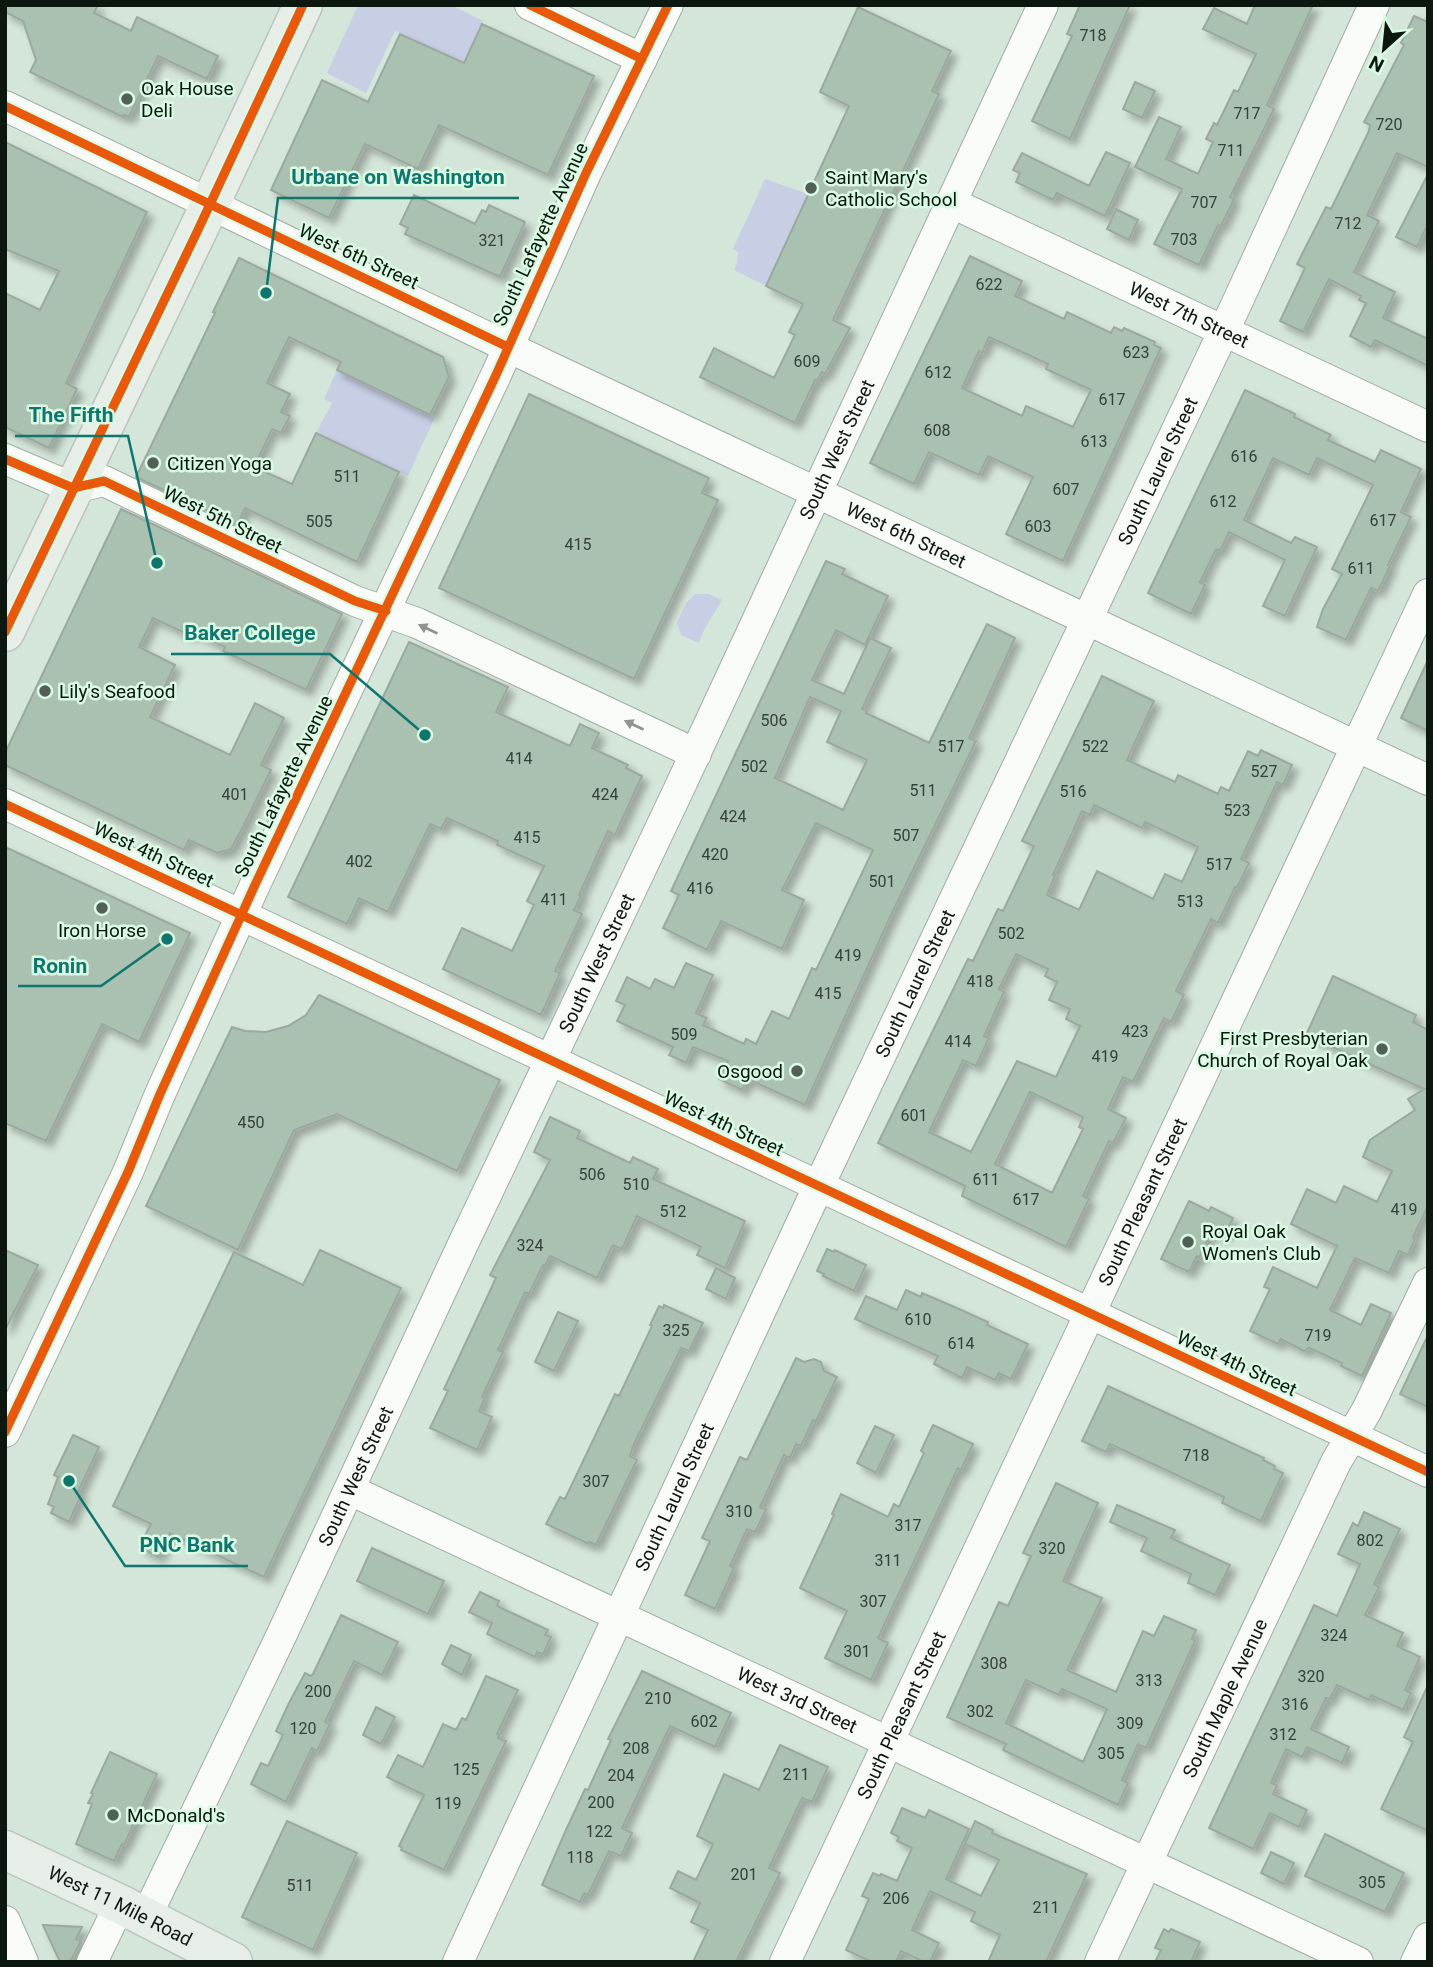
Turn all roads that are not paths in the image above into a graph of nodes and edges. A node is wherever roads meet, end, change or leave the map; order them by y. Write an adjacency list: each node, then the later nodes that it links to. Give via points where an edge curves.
1 (303, 5): 9 (main road)
2 (530, 5): 6 (street)
3 (668, 5): 6 (street, South Lafayette Avenue)
4 (1043, 5): 8 (street, South West Street)
5 (1374, 5): 10 (street, South Laurel Street)
6 (642, 58): 11 (street, South Lafayette Avenue)
7 (5, 106): 9 (street, West 6th Street)
8 (951, 203): 10 (street, West 7th Street); 15 (street, South West Street)
9 (210, 204): 11 (street, West 6th Street); 14 (main road)
10 (1224, 330): 12 (street, West 7th Street); 18 (street, South Laurel Street)
11 (508, 347): 15 (street, West 6th Street); 17 (street, South Lafayette Avenue)
12 (1428, 427)
13 (5, 459): 14 (street)
14 (74, 488): 17 (street, West 5th Street, via 104,481 355,601); 19 (main road)
15 (818, 493): 18 (street, West 6th Street); 21 (street, South West Street)
16 (1428, 594): 20 (street, South Pleasant Street)
17 (386, 611): 21 (street, West 5th Street, one-way to 17); 24 (street, South Lafayette Avenue)
18 (1087, 620): 20 (street, West 6th Street); 26 (street, South Laurel Street)
19 (5, 632)
20 (1356, 746): 22 (street, West 6th Street); 28 (street, South Pleasant Street)
21 (696, 754): 25 (street, South West Street)
22 (1428, 780)
23 (5, 804): 24 (street, West 4th Street)
24 (242, 915): 25 (street, West 4th Street); 29 (street, South Lafayette Avenue)
25 (551, 1062): 26 (street, West 4th Street); 32 (street, South West Street)
26 (819, 1186): 28 (street, West 4th Street); 33 (street, South Laurel Street)
27 (1428, 1283): 30 (street, South Maple Avenue)
28 (1089, 1313): 30 (street, West 4th Street); 34 (street, South Pleasant Street)
29 (5, 1432)
30 (1351, 1436): 31 (street, West 4th Street); 36 (street, South Maple Avenue)
31 (1428, 1472)
32 (350, 1490): 33 (street, West 3rd Street); 37 (street, South West Street)
33 (619, 1615): 34 (street, West 3rd Street); 43 (street, South Laurel Street)
34 (888, 1743): 36 (street, West 3rd Street); 44 (street, South Pleasant Street)
35 (5, 1850): 37 (main road, West 11 Mile Road)
36 (1147, 1863): 45 (street, South Maple Avenue); 46 (street, West 3rd Street)
37 (133, 1911): 41 (street, South West Street); 42 (main road, West 11 Mile Road)
38 (5, 1921): 40 (street)
39 (1428, 1938): 47 (street)
40 (23, 1962)
41 (92, 1962)
42 (233, 1962)
43 (458, 1962)
44 (785, 1962)
45 (1100, 1962)
46 (1358, 1962)
47 (1416, 1962)

